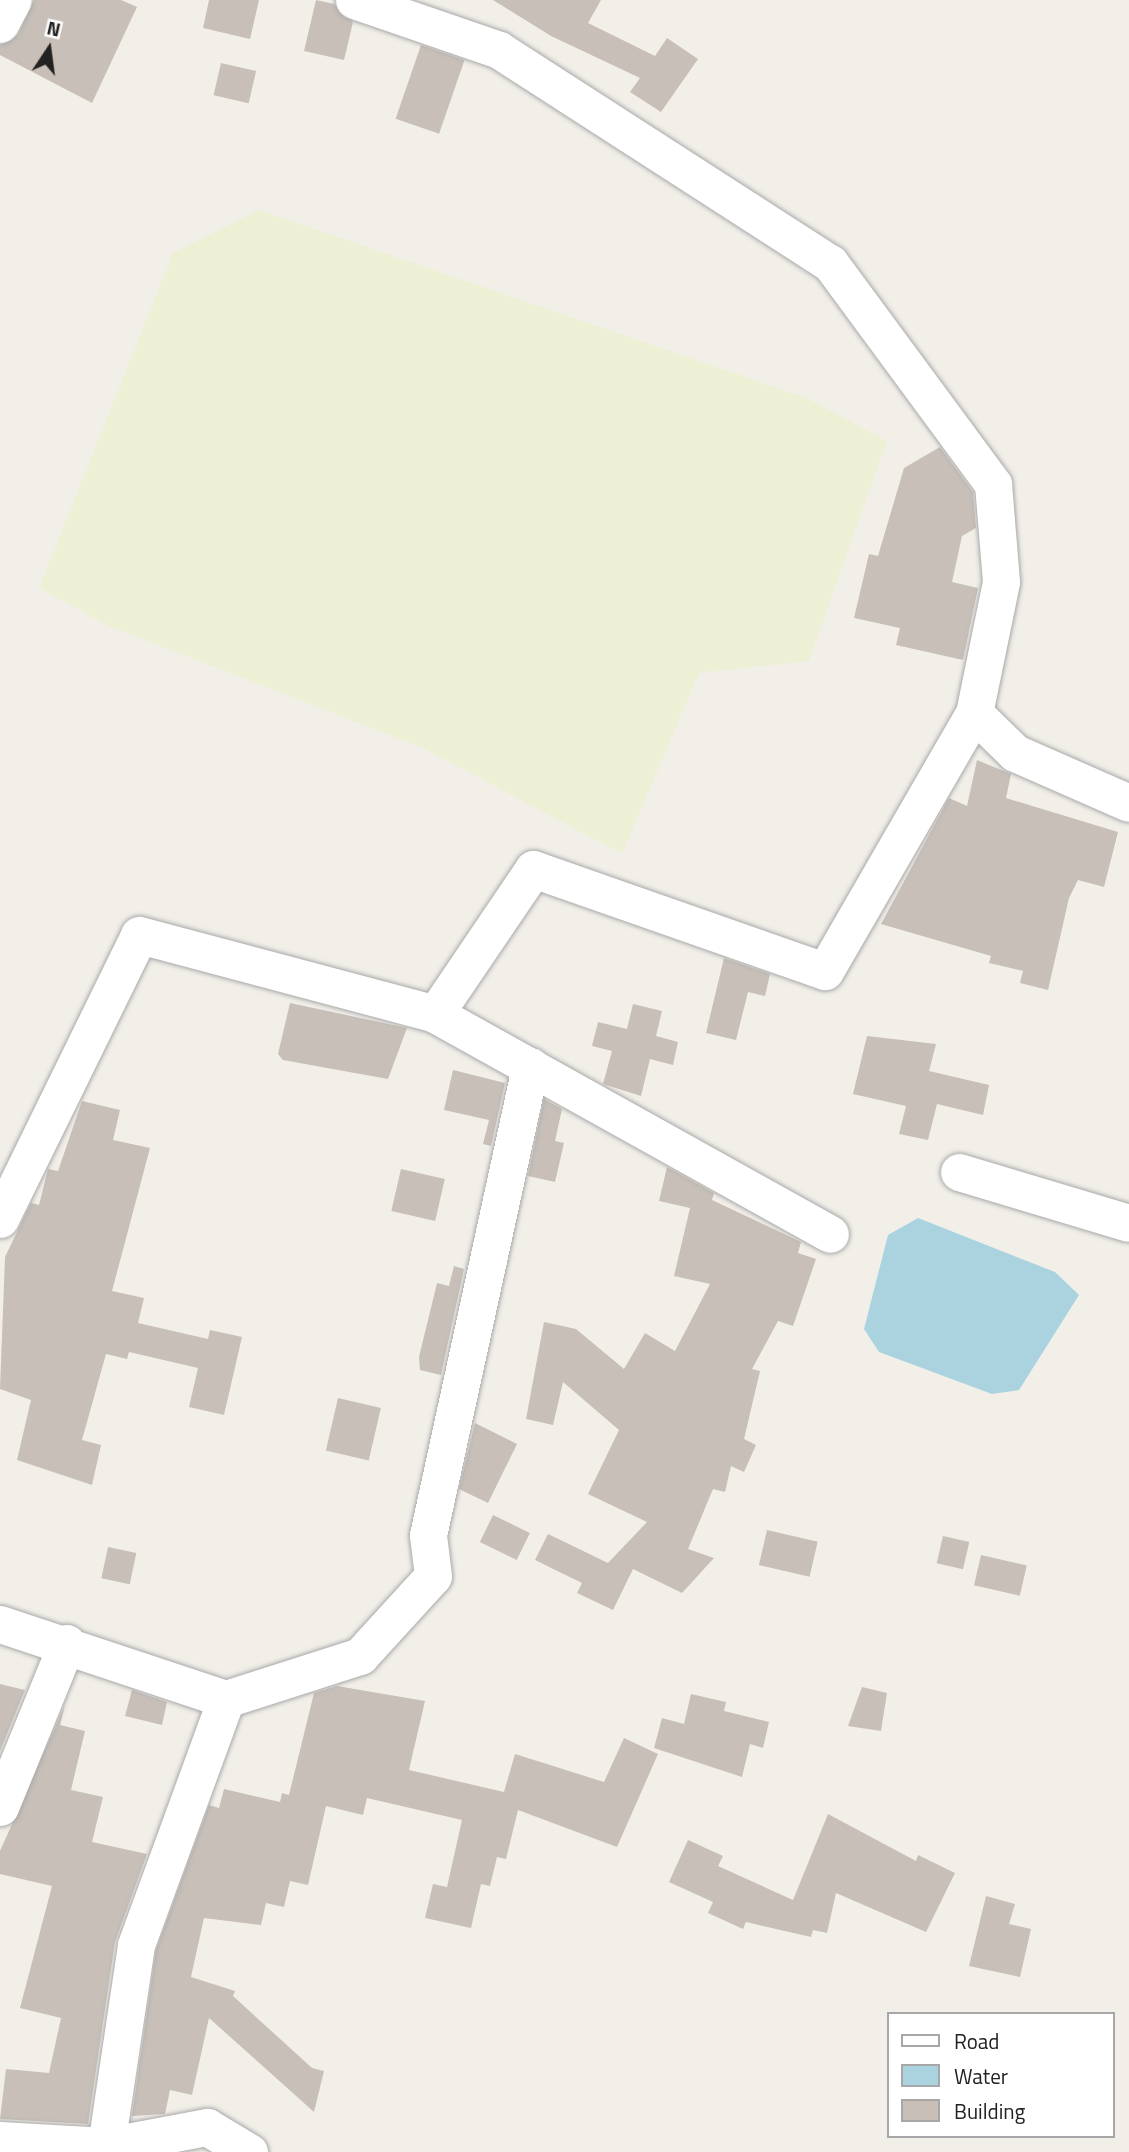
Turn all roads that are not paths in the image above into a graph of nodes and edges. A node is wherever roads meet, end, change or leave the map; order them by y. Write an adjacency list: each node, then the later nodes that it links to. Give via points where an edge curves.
1 (13, 0): 3 (street)
2 (354, 0): 4 (street, via 499,50 830,263 993,484 1002,582)
3 (0, 24)
4 (974, 713): 5 (street, via 1015,752); 6 (street, via 825,971 533,869)
5 (1129, 803)
6 (435, 1014): 7 (street); 9 (street, via 139,935)
7 (530, 1066): 11 (street); 14 (street, via 428,1535 433,1576 360,1656)
8 (959, 1172): 10 (street)
9 (0, 1219)
10 (1129, 1223)
11 (830, 1234)
12 (0, 1624): 13 (street)
13 (67, 1643): 14 (street); 15 (street)
14 (226, 1699): 17 (street, via 136,1945)
15 (0, 1807)
16 (0, 2140): 17 (street)
17 (106, 2146): 18 (street, via 207,2127)
18 (249, 2152)

